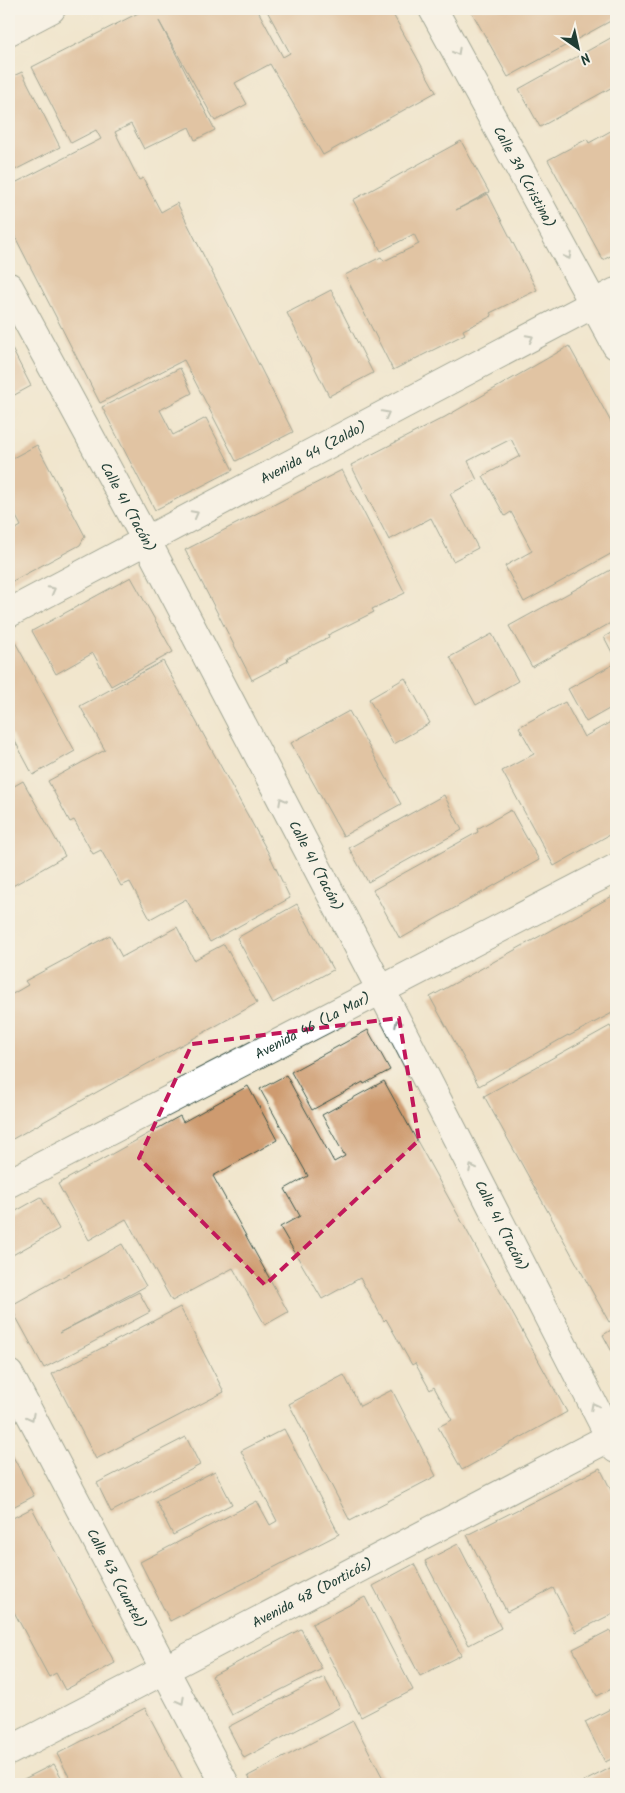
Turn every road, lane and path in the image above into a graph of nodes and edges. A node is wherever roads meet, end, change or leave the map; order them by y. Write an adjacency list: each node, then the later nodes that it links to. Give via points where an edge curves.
1 (51, 9): 3 (street)
2 (434, 9): 5 (street, Calle 39 (Cristina), one-way to 5)
3 (9, 31)
4 (9, 287): 7 (street, Calle 41 (Tacón))
5 (605, 298): 6 (street, Calle 39 (Cristina)); 7 (street, Avenida 44 (Zaldo), one-way to 5)
6 (616, 346)
7 (146, 540): 8 (street, Avenida 44 (Zaldo), one-way to 7); 10 (street, Calle 41 (Tacón), one-way to 7)
8 (9, 613)
9 (616, 868): 10 (street, Avenida 46 (La Mar))
10 (381, 990): 11 (street, Avenida 46 (La Mar)); 13 (street, Calle 41 (Tacón), one-way to 10)
11 (9, 1184)
12 (9, 1374): 14 (street, Calle 43 (Cuartel), one-way to 14)
13 (614, 1440): 14 (street, Avenida 48 (Dorticós))
14 (164, 1670): 15 (street, Avenida 48 (Dorticós)); 16 (street, Calle 43 (Cuartel), one-way to 16)
15 (9, 1751)
16 (224, 1784)

